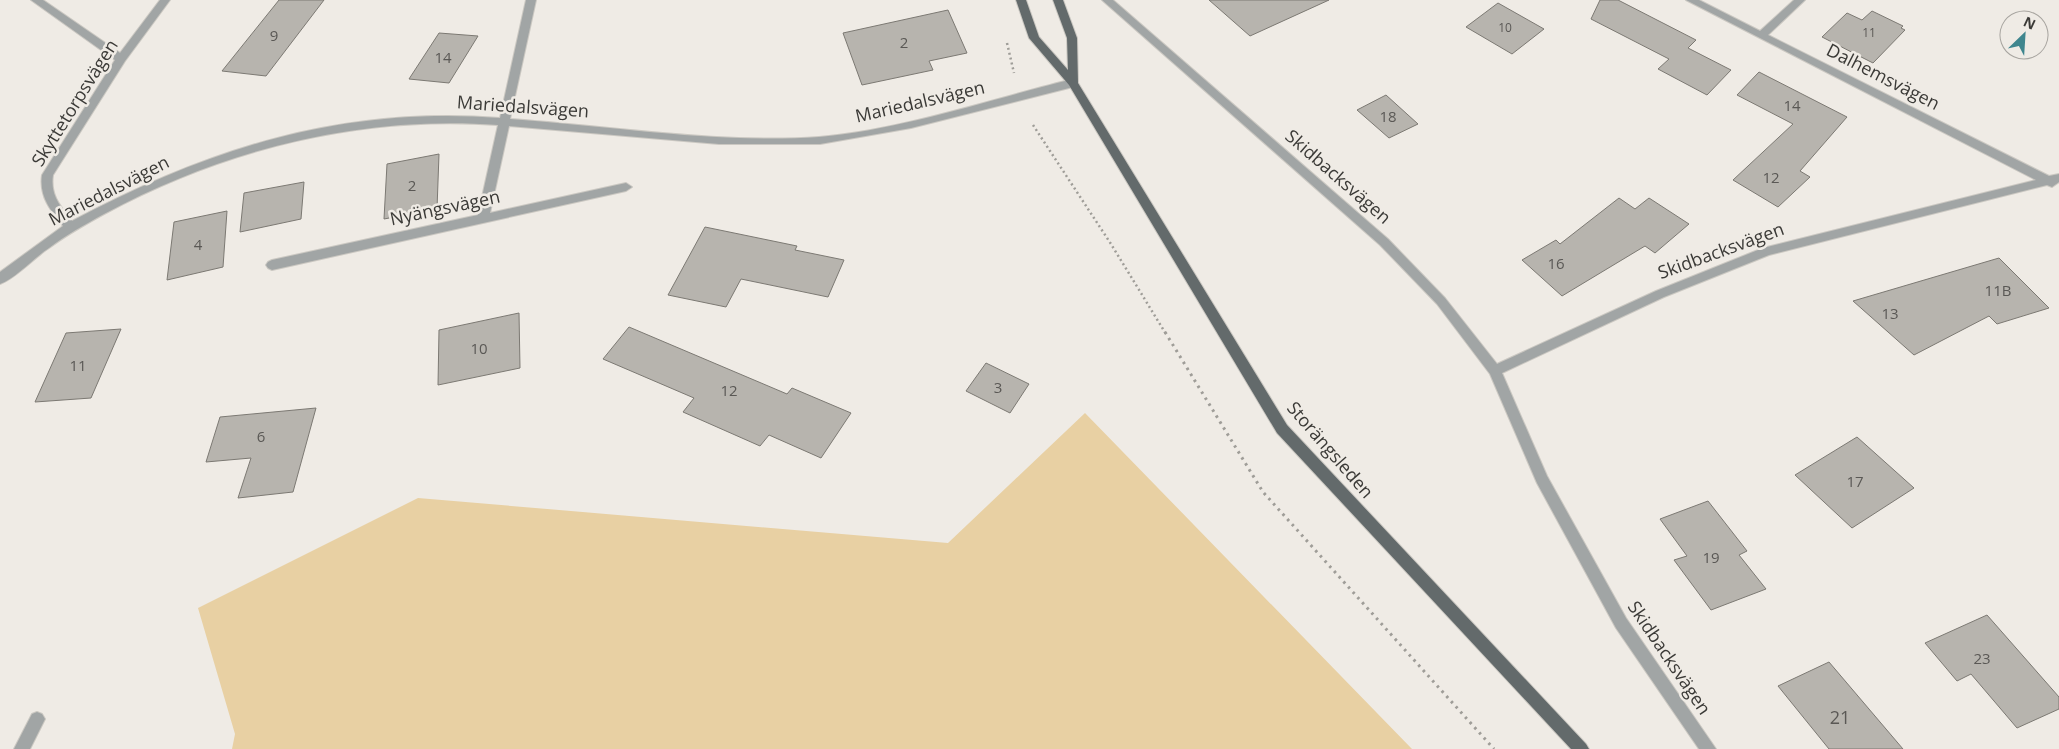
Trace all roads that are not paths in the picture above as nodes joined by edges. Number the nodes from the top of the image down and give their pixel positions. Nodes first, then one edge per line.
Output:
1 (36, 0) edge
2 (165, 0) edge
3 (531, 0) edge
4 (1021, 0) edge
5 (1058, 0) edge
6 (1107, 0) edge
7 (1691, 0) edge
8 (1800, 0) edge
9 (1762, 35) junction
10 (121, 59) junction
11 (1073, 83) junction
12 (505, 123) junction
13 (2055, 181) edge
14 (626, 187) dead end
15 (483, 218) junction
16 (71, 227) junction
17 (272, 265) dead end
18 (0, 279) edge
19 (1495, 371) junction
20 (37, 719) dead end
21 (22, 749) edge
22 (1581, 749) edge
23 (1708, 749) edge

1 - 10 street
2 - 10 street, Skyttetorpsvägen
3 - 12 street
4 - 11 main road, Storängsleden
5 - 11 main road, Storängsleden
6 - 19 street, Skidbacksvägen
7 - 9 street, Dalhemsvägen
8 - 9 street
9 - 13 street, Dalhemsvägen
10 - 16 street, Skyttetorpsvägen
11 - 12 street, Mariedalsvägen
11 - 22 main road, Storängsleden
12 - 15 street
12 - 16 street, Mariedalsvägen
13 - 19 street, Skidbacksvägen
14 - 15 street, Nyängsvägen
15 - 17 street, Nyängsvägen
16 - 18 street, Mariedalsvägen
19 - 23 street, Skidbacksvägen
20 - 21 street

